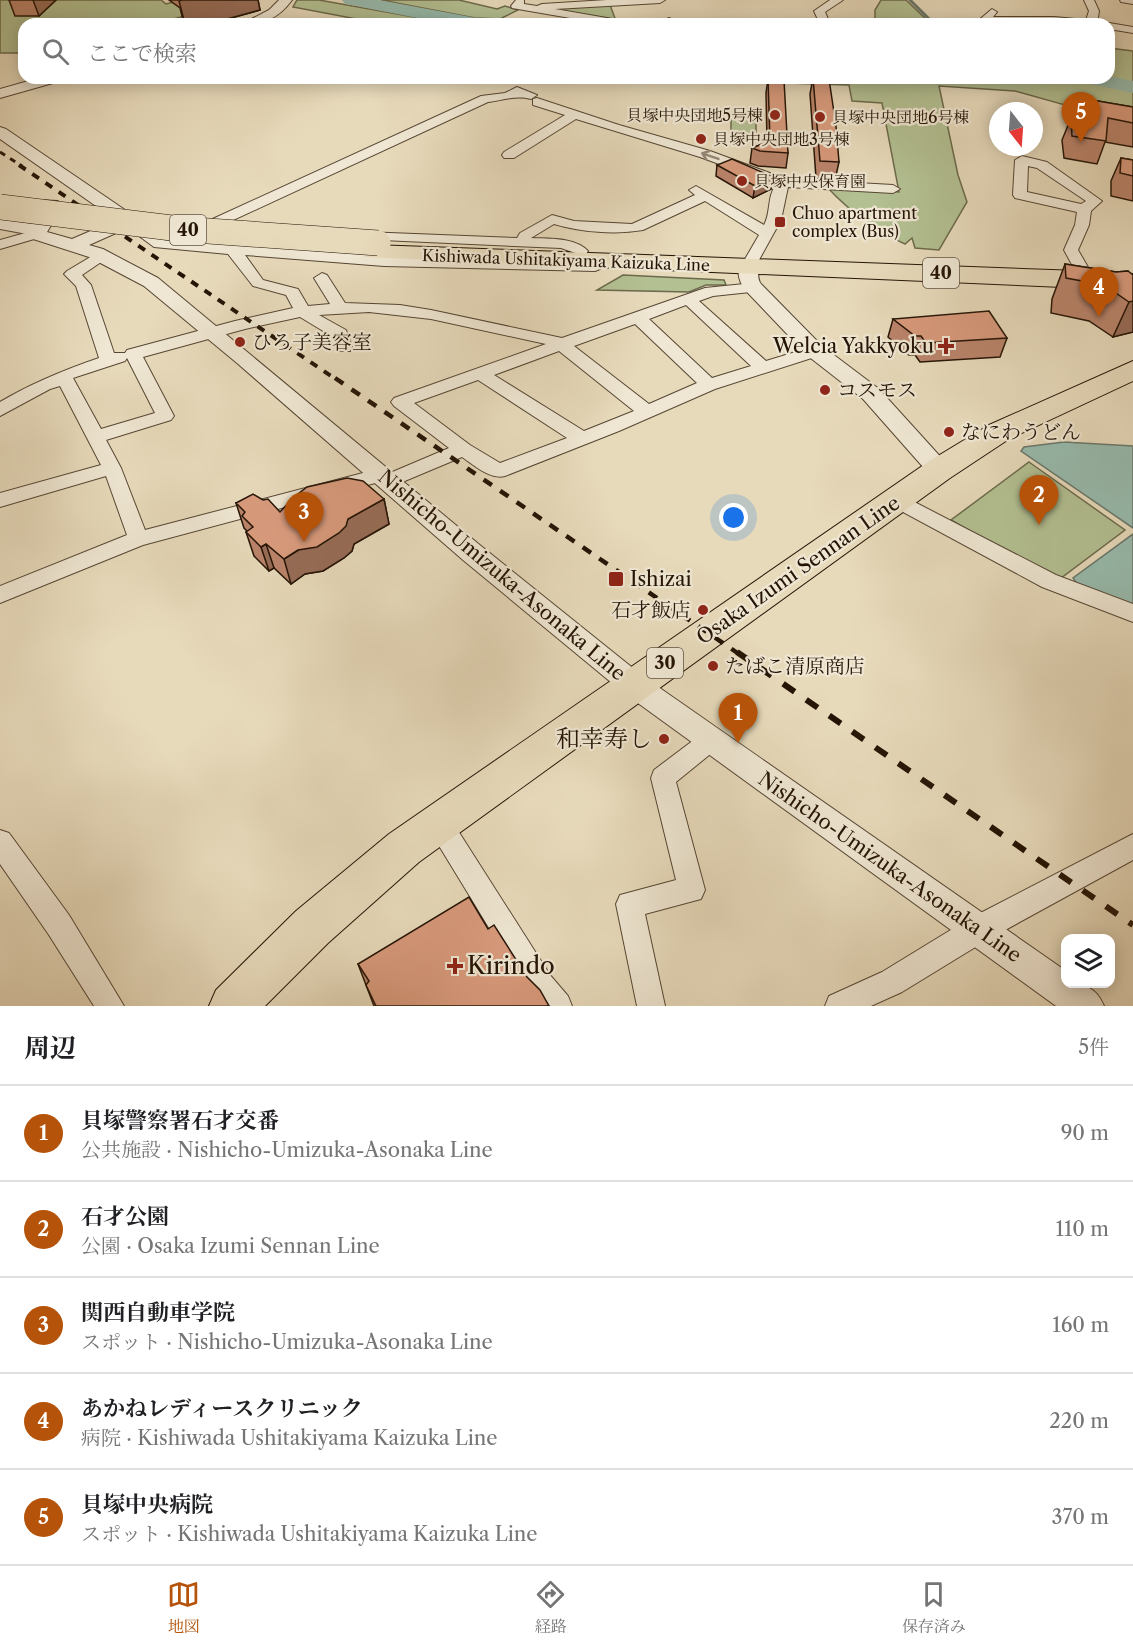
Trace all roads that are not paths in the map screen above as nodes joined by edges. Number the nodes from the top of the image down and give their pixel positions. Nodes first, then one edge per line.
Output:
1 (660, 0) edge
2 (838, 0) edge
3 (1089, 0) edge
4 (1125, 0) edge
5 (518, 1) edge
6 (613, 1) edge
7 (1133, 1) edge
8 (285, 2) edge
9 (544, 6) edge
10 (992, 12) dead end
11 (263, 18) edge
12 (606, 18) edge
13 (620, 18) edge
14 (822, 18) edge
15 (986, 18) edge
16 (1093, 18) edge
17 (1115, 27) edge
18 (1133, 30) edge
19 (34, 84) edge
20 (0, 94) edge
21 (574, 115) junction
22 (0, 132) edge
23 (502, 141) dead end
24 (784, 183) junction
25 (893, 189) dead end
26 (0, 199) edge
27 (0, 207) edge
28 (1084, 209) junction
29 (0, 217) edge
30 (125, 219) junction
31 (0, 224) edge
32 (206, 225) junction
33 (38, 232) junction
34 (522, 242) junction
35 (0, 245) edge
36 (72, 246) junction
37 (186, 246) junction
38 (375, 248) junction
39 (581, 250) junction
40 (234, 251) junction
41 (102, 256) junction
42 (757, 261) junction
43 (691, 265) junction
44 (1081, 269) junction
45 (1133, 271) edge
46 (322, 278) dead end
47 (1133, 282) edge
48 (689, 300) junction
49 (340, 308) junction
50 (303, 312) junction
51 (638, 317) junction
52 (213, 333) junction
53 (561, 344) junction
54 (344, 347) dead end
55 (815, 351) junction
56 (133, 354) junction
57 (108, 360) junction
58 (764, 368) junction
59 (1133, 369) edge
60 (481, 374) junction
61 (62, 379) junction
62 (709, 385) junction
63 (0, 410) edge
64 (647, 412) junction
65 (98, 436) junction
66 (582, 439) junction
67 (463, 449) junction
68 (112, 468) junction
69 (939, 470) junction
70 (385, 478) junction
71 (0, 500) edge
72 (897, 500) junction
73 (138, 539) junction
74 (0, 595) edge
75 (1133, 613) edge
76 (634, 685) junction
77 (711, 740) junction
78 (439, 823) junction
79 (0, 842) edge
80 (1133, 846) edge
81 (977, 930) junction
82 (111, 1006) edge
83 (232, 1006) edge
84 (558, 1006) edge
85 (651, 1006) edge
86 (838, 1006) edge
87 (1086, 1006) edge

1 - 6 street
2 - 14 street
3 - 16 street
4 - 7 street
5 - 9 street
6 - 9 street
6 - 13 street
8 - 11 street
9 - 12 street
10 - 15 street
17 - 18 street
19 - 20 street
21 - 23 street
24 -> 21 street
21 - 32 street
22 - 30 street
24 - 25 street
24 - 42 street
26 - 33 street
27 - 38 main road, Kishiwada Ushitakiyama Kaizuka Line / 40, bridge
28 - 28 street
28 - 44 street
29 - 38 main road, Kishiwada Ushitakiyama Kaizuka Line / 40
30 - 32 street
30 - 36 street
30 - 37 street
31 - 33 street, Nishicho-Umizuka-Asonaka Line
32 - 34 street
32 - 37 street
33 - 35 street
33 - 36 street, Nishicho-Umizuka-Asonaka Line
34 - 39 street
34 - 42 street
36 - 41 street, Nishicho-Umizuka-Asonaka Line
37 - 40 street
38 - 39 main road, Kishiwada Ushitakiyama Kaizuka Line / 40
38 - 43 main road, Kishiwada Ushitakiyama Kaizuka Line / 40
39 - 42 main road, Kishiwada Ushitakiyama Kaizuka Line / 40
40 - 43 street
40 - 50 street
41 - 52 street, Nishicho-Umizuka-Asonaka Line
41 - 57 street
42 - 43 main road, Kishiwada Ushitakiyama Kaizuka Line / 40
42 - 44 main road, Kishiwada Ushitakiyama Kaizuka Line / 40
42 - 47 main road, Kishiwada Ushitakiyama Kaizuka Line / 40
42 - 48 street
42 - 55 street
44 - 45 main road, Kishiwada Ushitakiyama Kaizuka Line / 40
46 - 49 street
48 - 51 street
48 - 58 street
49 - 50 street
49 - 53 street
50 - 52 street
50 - 54 street
51 - 53 street
51 - 62 street
52 - 56 street
52 - 70 street, Nishicho-Umizuka-Asonaka Line
53 - 60 street
53 - 64 street
55 - 58 street
55 - 69 street
56 - 57 street
56 - 65 street
57 - 61 street
58 - 62 street
59 - 69 main road, Osaka Izumi Sennan Line / 30
60 - 66 street
60 - 67 street
61 - 63 street
61 - 65 street
62 - 64 street
64 - 66 street
65 - 68 street
66 - 67 street
67 - 70 street
68 - 71 street
68 - 73 street
69 - 72 main road, Osaka Izumi Sennan Line / 30
70 - 73 street
70 - 76 street, Nishicho-Umizuka-Asonaka Line
72 - 75 street
72 - 76 main road, Osaka Izumi Sennan Line / 30
73 - 74 street
76 - 77 street, Nishicho-Umizuka-Asonaka Line
76 - 78 main road, Osaka Izumi Sennan Line / 30
77 - 81 street, Nishicho-Umizuka-Asonaka Line
77 - 85 street
78 - 83 main road, Osaka Izumi Sennan Line / 30
78 - 84 street
79 - 82 street
80 - 81 street
81 - 86 street
81 - 87 street, Nishicho-Umizuka-Asonaka Line

